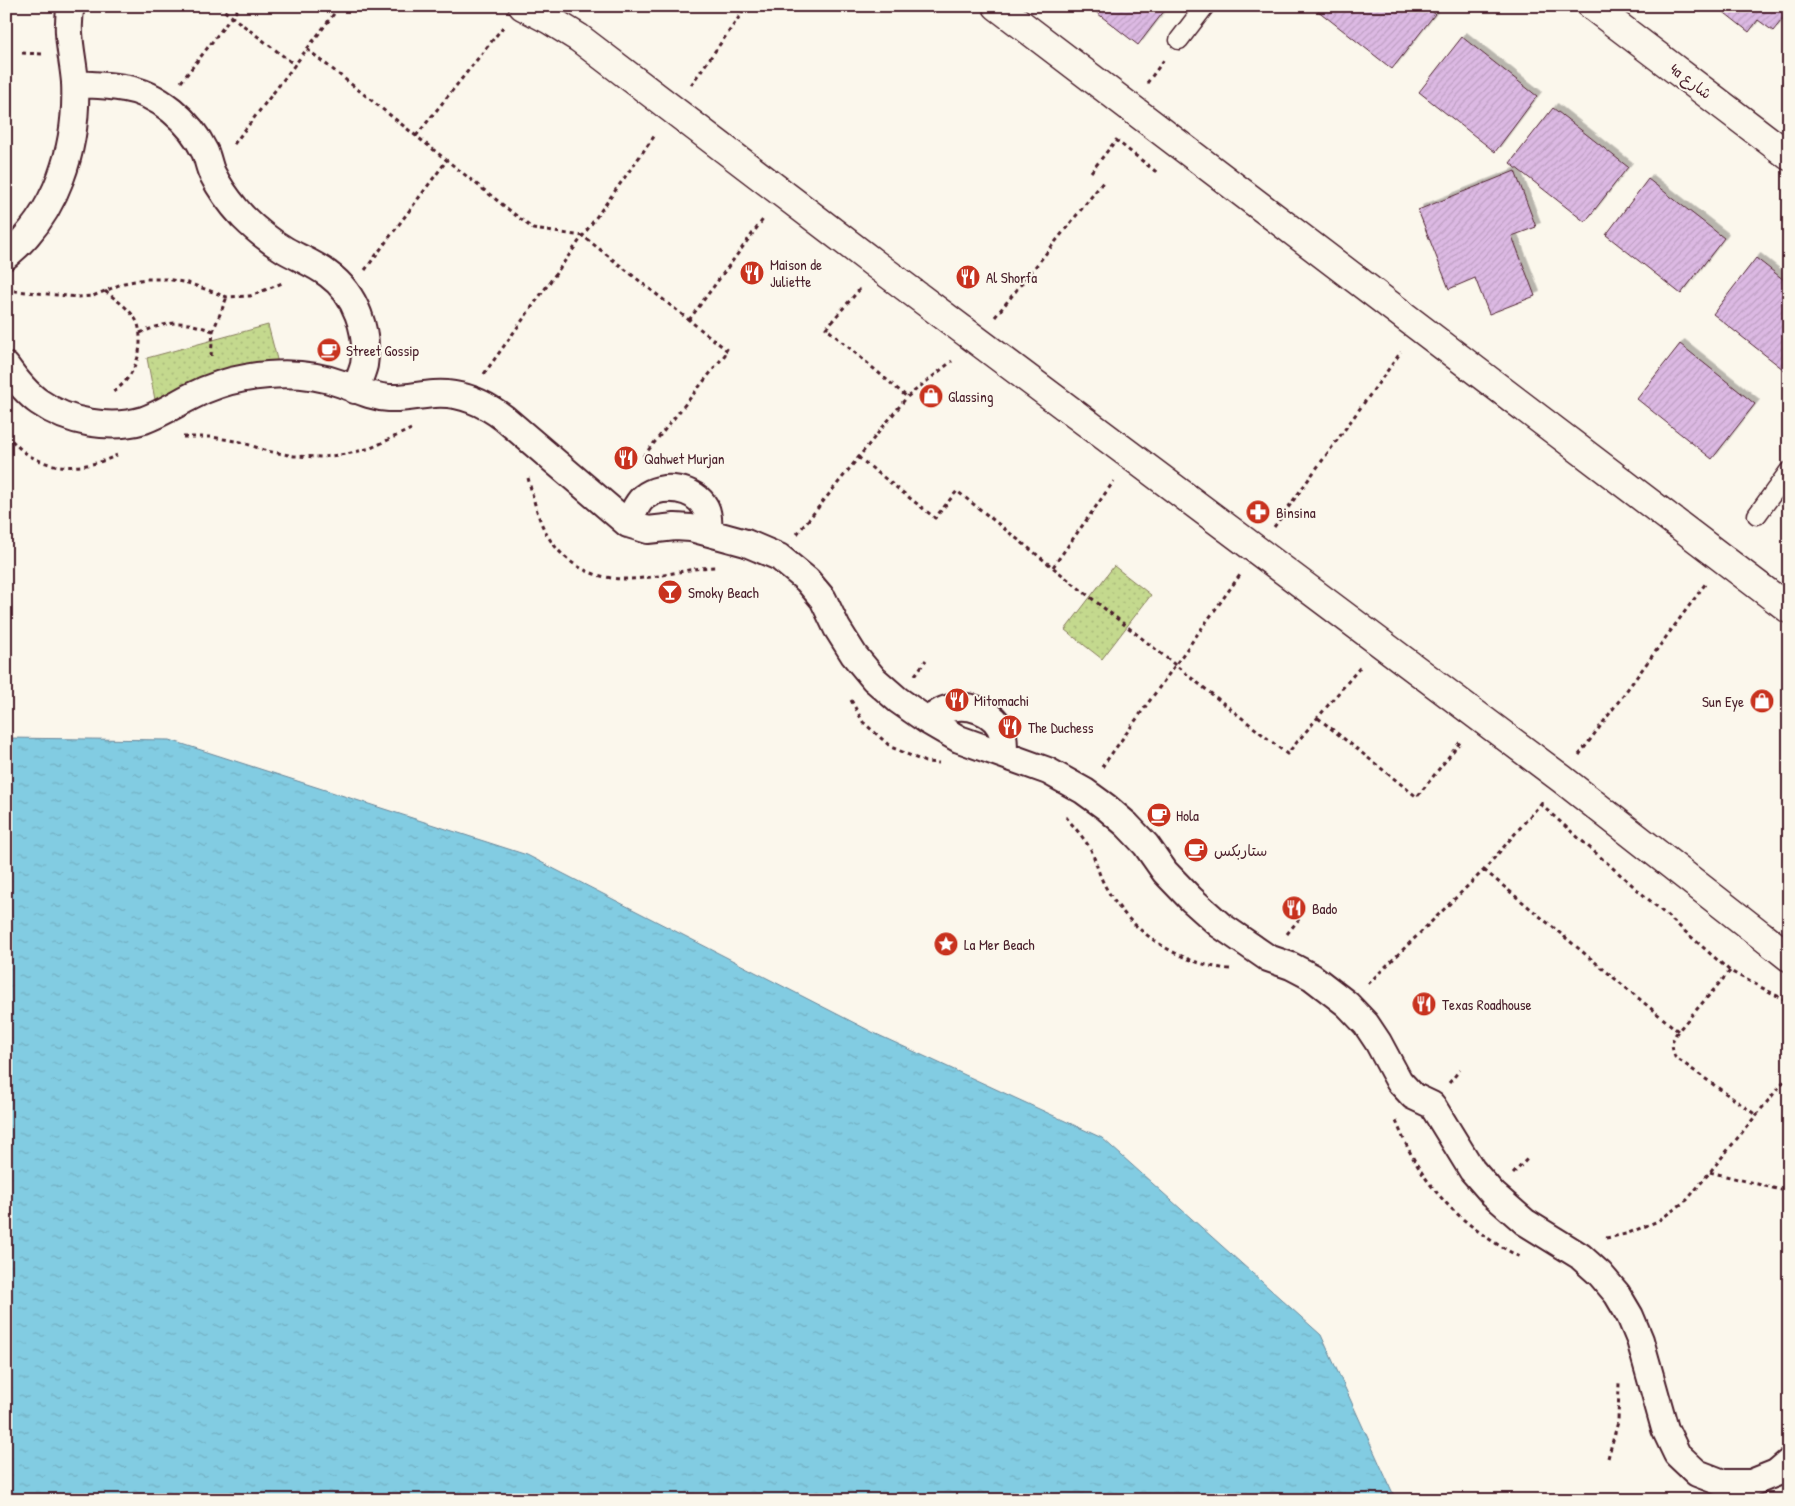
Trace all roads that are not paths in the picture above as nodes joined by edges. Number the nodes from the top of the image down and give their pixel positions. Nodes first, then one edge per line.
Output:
1 (71, 6) edge
2 (997, 6) edge
3 (1205, 6) edge
4 (1592, 6) edge
5 (515, 14) edge
6 (1180, 40) road end
7 (75, 84) junction
8 (1789, 156) edge
9 (6, 256) edge
10 (6, 366) edge
11 (355, 390) junction
12 (1789, 471) edge
13 (1757, 515) dead end
14 (628, 524) junction
15 (709, 532) junction
16 (1789, 609) edge
17 (928, 721) junction
18 (1004, 755) junction
19 (1789, 957) edge
20 (1789, 1462) edge
21 (1754, 1491) edge

1 - 7 street
2 - 16 street
3 - 6 lane
4 - 8 street, 4a شارع
5 - 19 street
7 - 9 street
7 - 11 street
10 - 11 street
11 - 14 street
12 - 13 lane
14 - 15 street
14 - 15 street
15 - 17 street
17 - 18 street
17 - 18 street
18 - 21 street
20 - 21 street

